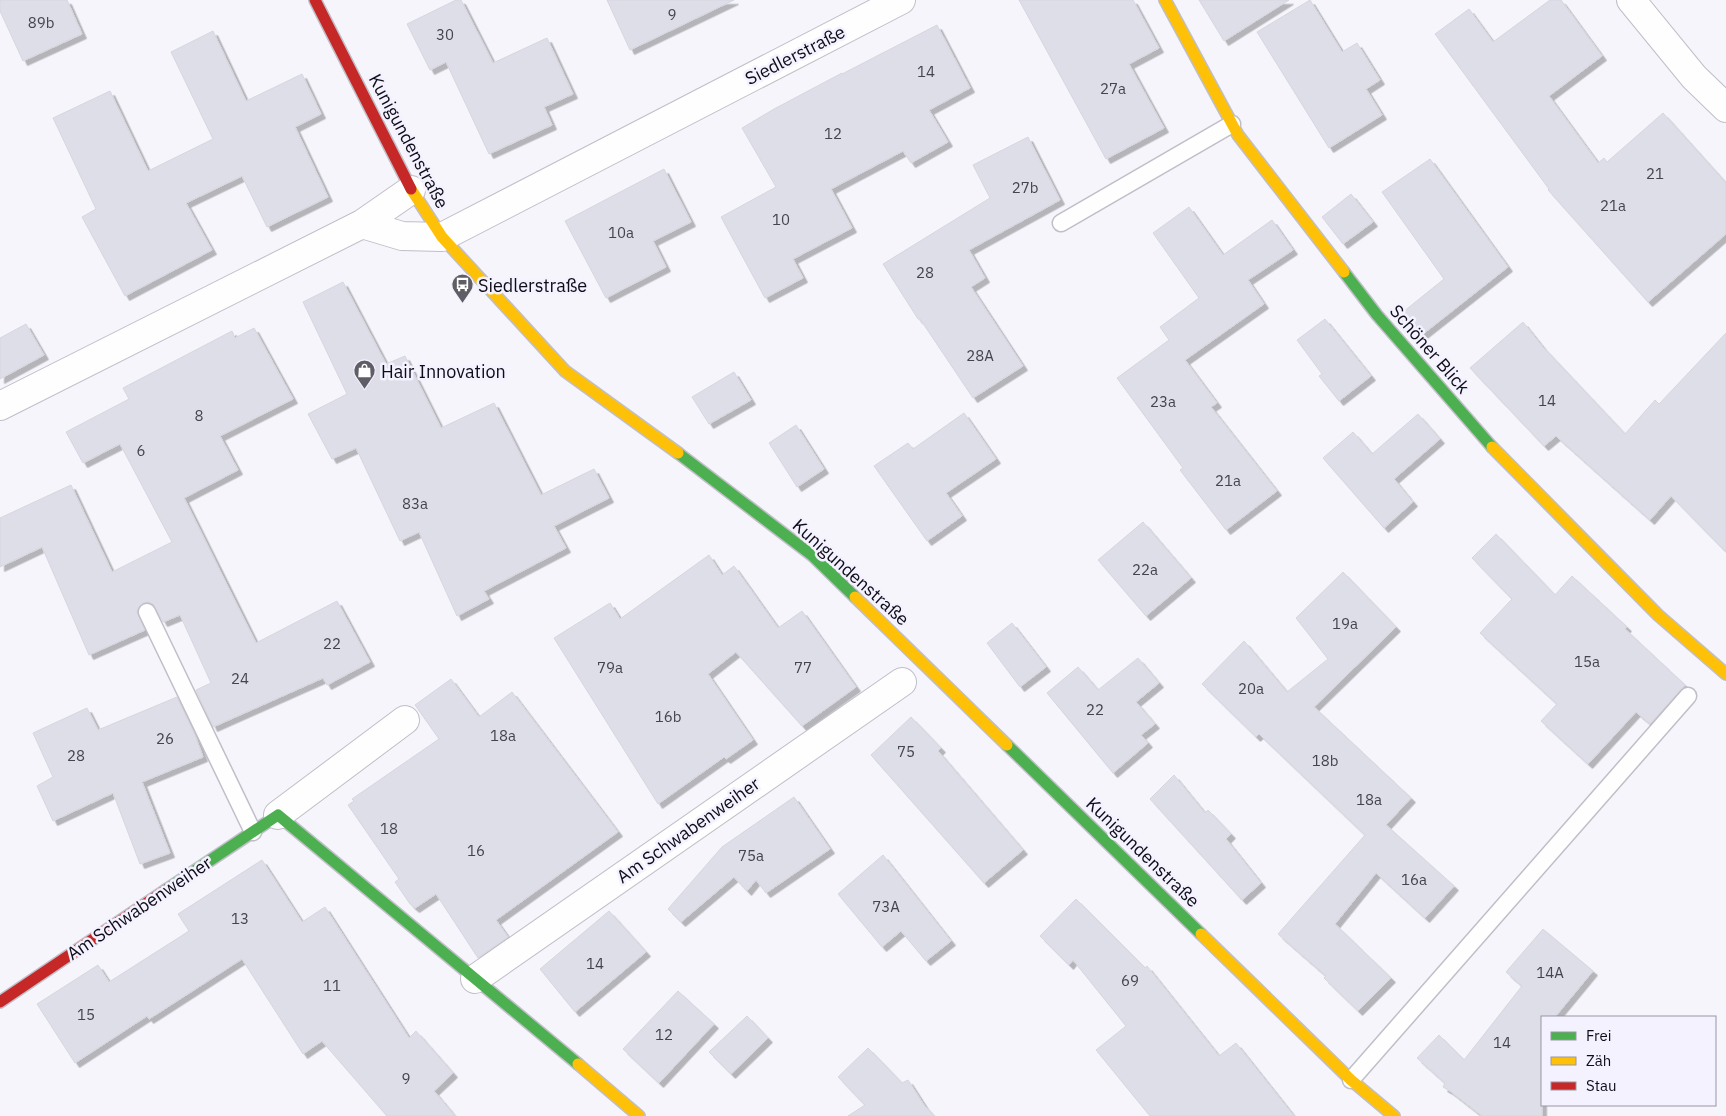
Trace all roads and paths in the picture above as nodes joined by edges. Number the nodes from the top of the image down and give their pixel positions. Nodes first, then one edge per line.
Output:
1 (315, 0) edge
2 (901, 0) edge
3 (1165, 0) edge
4 (1631, 0) edge
5 (1726, 108) edge
6 (1232, 124) junction
7 (411, 190) junction
8 (1060, 223) dead end
9 (362, 224) junction
10 (442, 237) junction
11 (0, 406) edge
12 (147, 612) dead end
13 (1726, 674) edge
14 (902, 682) dead end
15 (1688, 696) dead end
16 (405, 720) dead end
17 (278, 814) junction
18 (253, 832) junction
19 (475, 979) junction
20 (0, 1002) edge
21 (1351, 1080) junction
22 (639, 1116) edge
23 (1394, 1116) edge

1 - 7 street, Kunigundenstraße
2 - 10 street, Siedlerstraße
3 - 6 street, Schöner Blick
4 - 5 street
6 - 8 lane
6 - 13 street, Schöner Blick
7 - 9 street
7 - 10 street, Kunigundenstraße
9 - 10 street, Siedlerstraße
9 - 11 street
10 - 21 street, Kunigundenstraße
12 - 18 lane
14 - 19 street, Am Schwabenweiher
15 - 21 lane
16 - 17 street, Am Schwabenweiher
17 - 18 street, Am Schwabenweiher
17 - 19 street
18 - 20 street, Am Schwabenweiher
19 - 22 street
21 - 23 street, Kunigundenstraße

